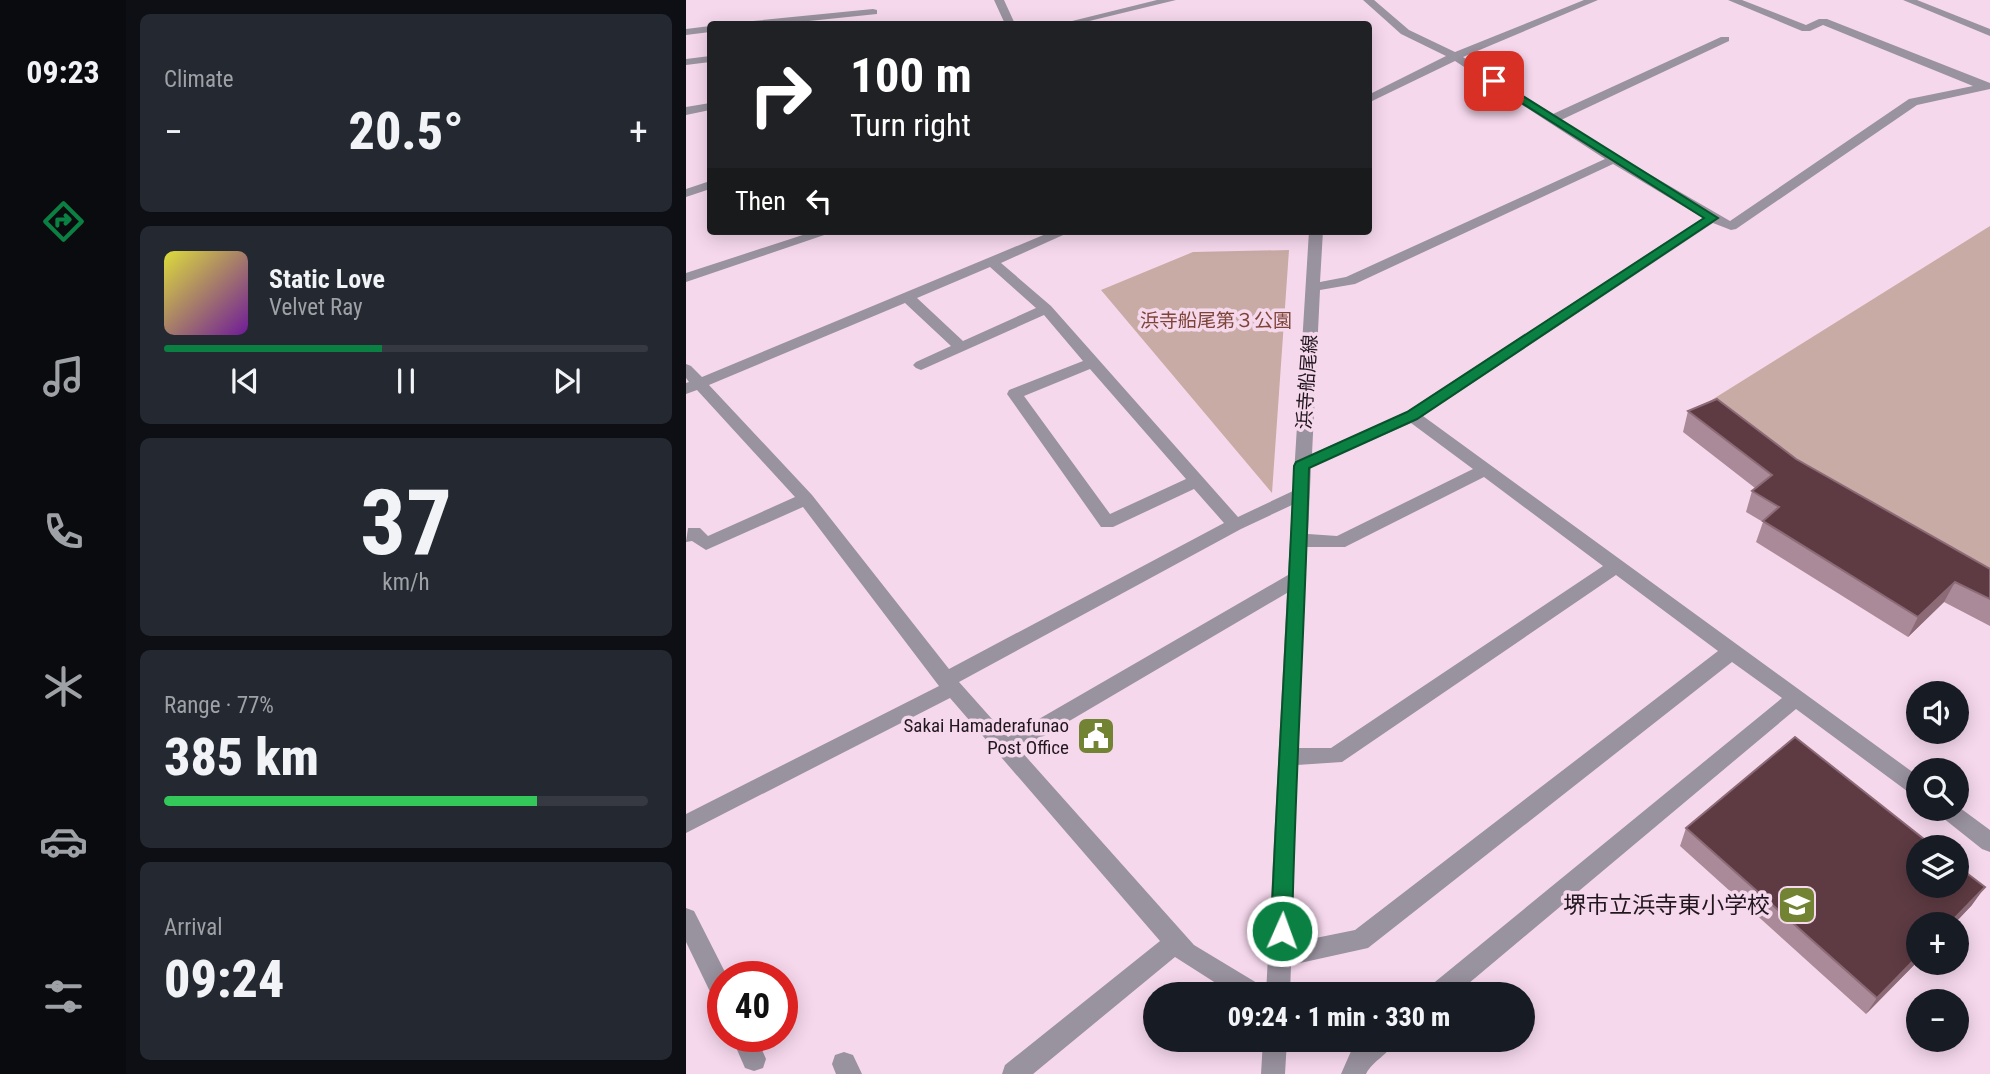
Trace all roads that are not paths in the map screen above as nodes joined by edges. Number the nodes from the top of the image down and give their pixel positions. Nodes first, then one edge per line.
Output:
1 (999, 0) edge
2 (1171, 0) edge
3 (1368, 0) edge
4 (1593, 0) edge
5 (1733, 0) edge
6 (1909, 0) edge
7 (872, 6) edge
8 (792, 21) edge
9 (1009, 21) edge
10 (1082, 21) edge
11 (707, 29) edge
12 (686, 32) edge
13 (1990, 33) edge
14 (1725, 39) dead end
15 (1455, 56) junction
16 (707, 59) edge
17 (686, 62) edge
18 (1988, 86) edge
19 (1372, 98) edge
20 (707, 108) edge
21 (686, 111) edge
22 (1553, 119) junction
23 (1614, 159) junction
24 (707, 186) edge
25 (686, 193) edge
26 (1712, 218) junction
27 (816, 235) edge
28 (1056, 235) edge
29 (1316, 235) edge
30 (992, 262) junction
31 (686, 278) edge
32 (1314, 287) junction
33 (907, 297) junction
34 (1046, 309) junction
35 (961, 347) junction
36 (1093, 362) junction
37 (921, 365) dead end
38 (686, 369) edge
39 (693, 387) edge
40 (1412, 416) junction
41 (1302, 466) junction
42 (1485, 470) junction
43 (1197, 481) junction
44 (1301, 494) junction
45 (806, 499) junction
46 (1235, 525) junction
47 (686, 536) edge
48 (1300, 540) junction
49 (1616, 566) junction
50 (1298, 578) junction
51 (1732, 651) junction
52 (949, 684) junction
53 (1796, 698) junction
54 (1004, 749) junction
55 (1287, 758) junction
56 (1906, 779) edge
57 (1962, 821) edge
58 (686, 824) edge
59 (1990, 842) edge
60 (686, 918) edge
61 (1176, 942) junction
62 (1281, 956) junction
63 (707, 961) edge
64 (1234, 982) edge
65 (1279, 982) edge
66 (1453, 982) edge
67 (751, 1052) edge
68 (1274, 1052) edge
69 (1368, 1052) edge
70 (754, 1059) dead end
71 (1014, 1074) edge
72 (1273, 1074) edge
73 (1353, 1074) edge

1 - 9 street
2 - 10 street
3 - 15 street
4 - 15 street
5 - 18 street
6 - 13 street
7 - 8 street
11 - 12 street
14 - 22 street
15 - 19 street
15 - 22 street
16 - 17 street
18 - 26 street
20 - 21 street
22 - 23 street
23 - 26 street
23 - 32 street
24 - 25 street
26 - 40 street
27 - 31 street
28 - 30 street
29 - 32 street, 浜寺船尾線
30 - 33 street
30 - 34 street
32 - 41 street, 浜寺船尾線
33 - 35 street
33 - 39 street
34 - 35 street
34 - 36 street
35 - 37 street
36 - 43 street
36 - 43 street
38 - 39 street
39 - 45 street
40 - 41 street
40 - 42 street
41 - 44 street, 浜寺船尾線
42 - 48 street
42 - 49 street
43 - 46 street
44 - 46 street
44 - 48 street, 浜寺船尾線
45 - 47 street
45 - 52 street
46 - 52 street
48 - 50 street, 浜寺船尾線
49 - 51 street
49 - 55 street
50 - 54 street
50 - 55 street, 浜寺船尾線
51 - 53 street
51 - 62 street
52 - 54 street
52 - 58 street
53 - 56 street
53 - 66 street
54 - 61 street
55 - 62 street, 浜寺船尾線
57 - 59 street
60 - 63 street
61 - 64 street
61 - 71 street
62 - 65 street, 浜寺船尾線
67 - 70 street
68 - 72 street
69 - 73 street

